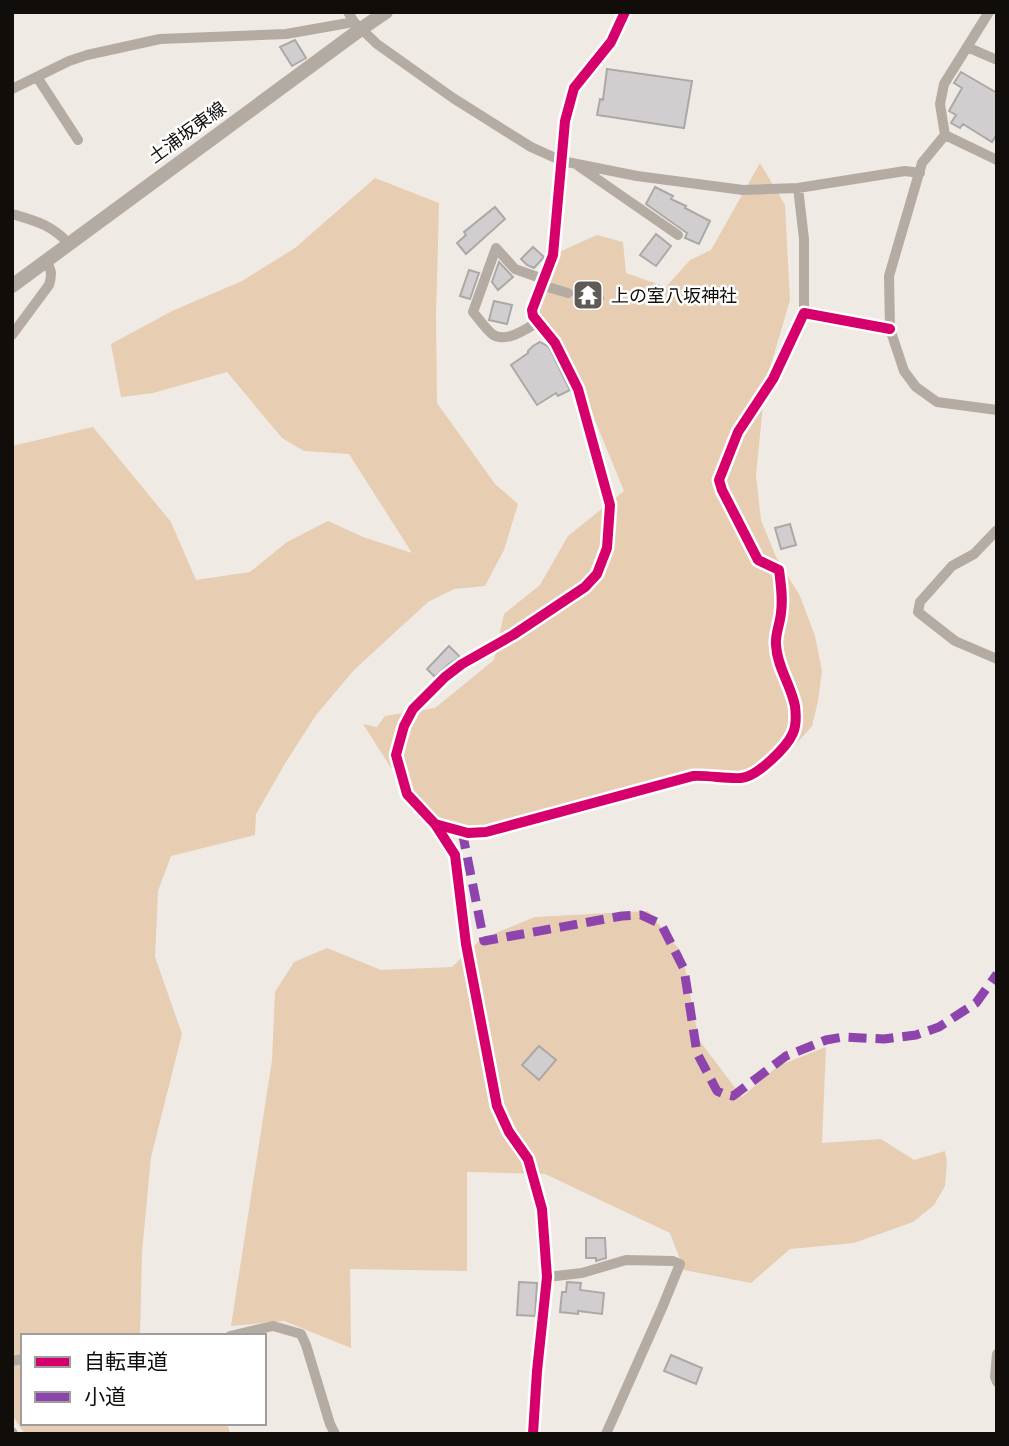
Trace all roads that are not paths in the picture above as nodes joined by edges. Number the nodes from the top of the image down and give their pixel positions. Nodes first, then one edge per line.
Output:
1 (348, 12) edge
2 (387, 12) edge
3 (625, 12) edge
4 (989, 12) edge
5 (358, 25) junction
6 (967, 47) junction
7 (997, 60) edge
8 (37, 77) junction
9 (12, 89) edge
10 (945, 135) junction
11 (78, 141) dead end
12 (997, 160) edge
13 (562, 161) junction
14 (574, 163) junction
15 (920, 173) junction
16 (798, 188) junction
17 (12, 214) edge
18 (678, 235) dead end
19 (69, 244) junction
20 (46, 261) junction
21 (542, 282) junction
22 (12, 286) edge
23 (568, 293) dead end
24 (804, 313) junction
25 (538, 322) junction
26 (890, 329) junction
27 (12, 335) edge
28 (997, 410) edge
29 (997, 530) edge
30 (997, 659) edge
31 (435, 824) junction
32 (547, 1277) junction
33 (239, 1334) edge
34 (997, 1354) edge
35 (997, 1382) edge
36 (335, 1434) edge
37 (533, 1434) edge
38 (606, 1434) edge

1 - 5 street
2 - 5 main road, 土浦坂東線
3 - 13 street
4 - 6 street
5 - 8 street
5 - 13 street
5 - 19 main road, 土浦坂東線
6 - 7 street
6 - 10 street
8 - 9 street
8 - 11 street
10 - 12 street
10 - 15 street
13 - 14 street
13 - 21 street
14 - 16 street
14 - 18 street
15 - 16 street
15 - 26 street
16 - 24 street
17 - 19 street
19 - 20 main road, 土浦坂東線
20 - 22 main road, 土浦坂東線
20 - 27 street
21 - 23 street
21 - 25 street
21 - 25 street
24 - 26 street
24 - 31 street
25 - 31 street
26 - 28 street
29 - 30 street
31 - 32 street
32 - 37 street
32 - 38 street
33 - 36 street
34 - 35 street

